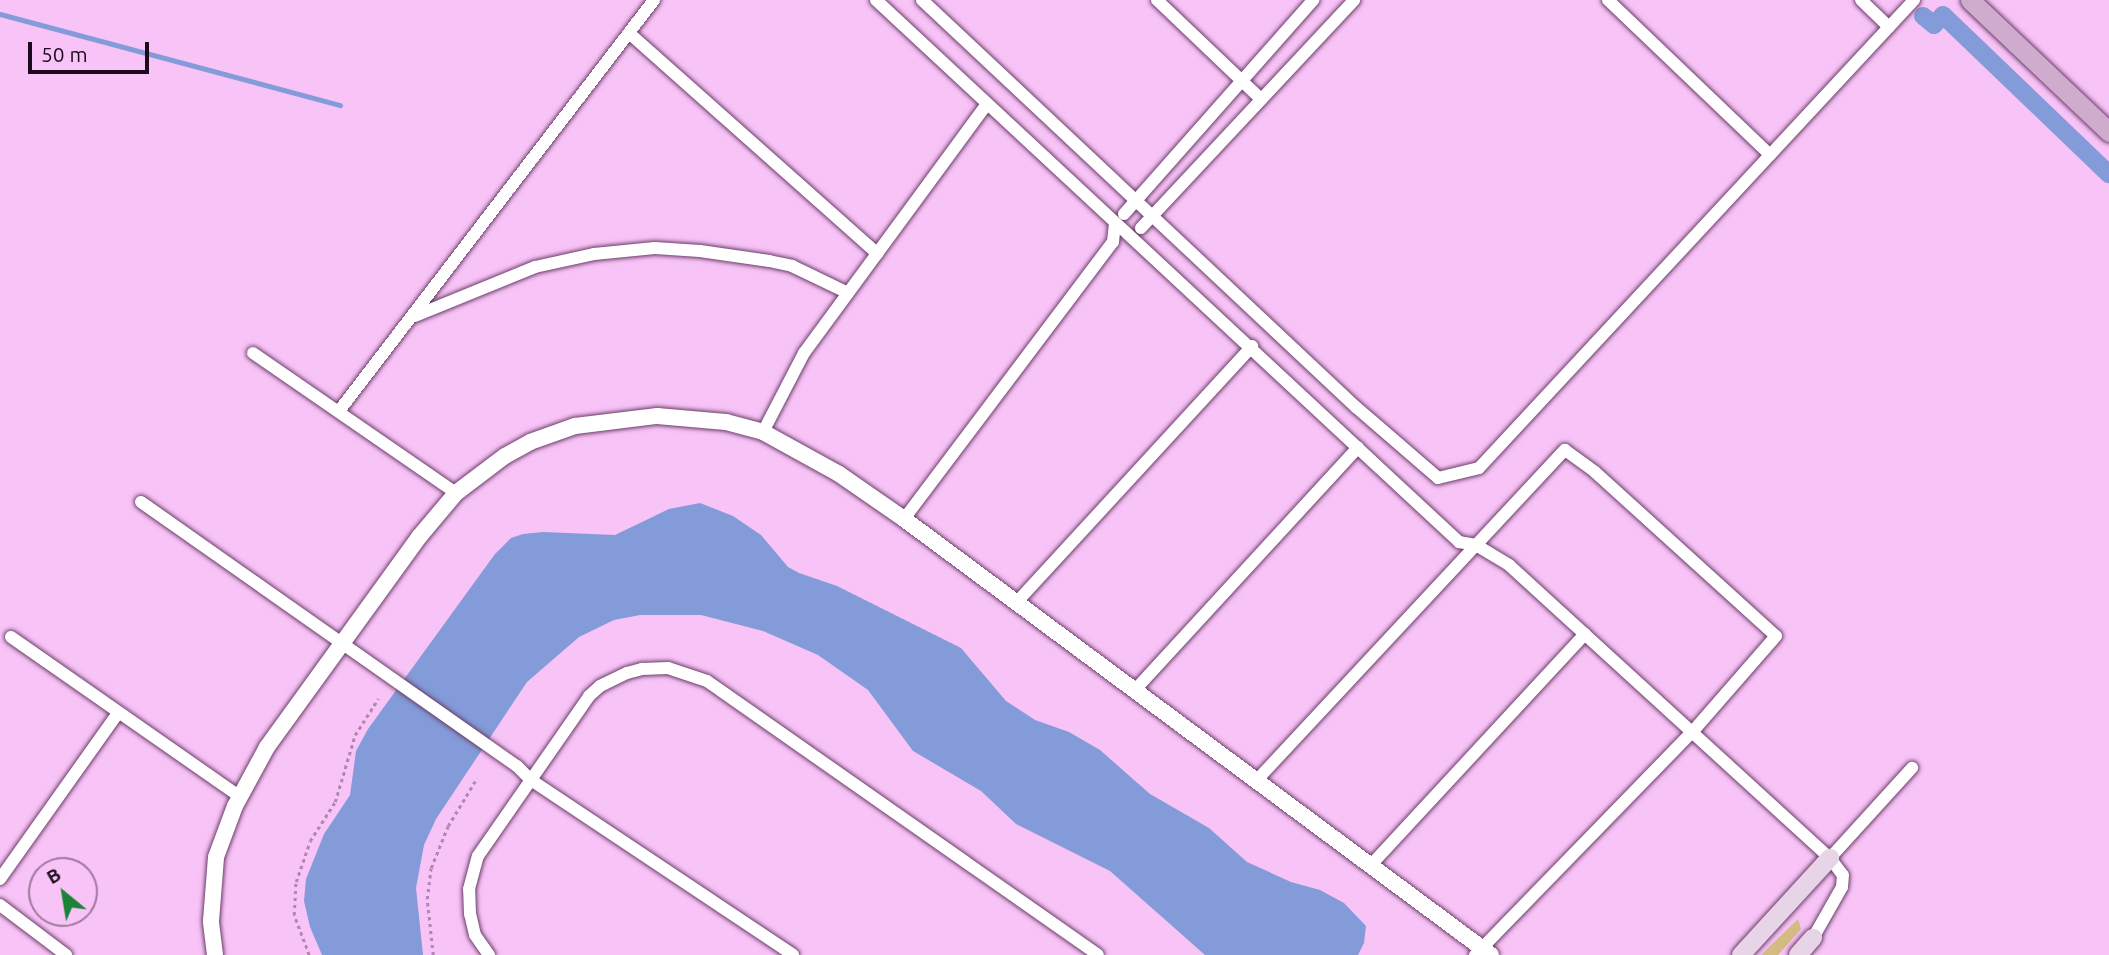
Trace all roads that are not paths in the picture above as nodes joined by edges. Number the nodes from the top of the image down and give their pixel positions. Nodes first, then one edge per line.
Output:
1 (654, 0) edge
2 (876, 0) edge
3 (922, 0) edge
4 (1157, 0) edge
5 (1313, 0) edge
6 (1353, 0) edge
7 (1608, 0) edge
8 (1861, 0) edge
9 (1914, 0) edge
10 (1970, 0) edge
11 (1889, 27) junction
12 (629, 33) junction
13 (1241, 79) junction
14 (1261, 99) junction
15 (987, 104) junction
16 (2109, 132) edge
17 (1770, 155) junction
18 (1136, 198) junction
19 (1153, 215) junction
20 (1119, 219) junction
21 (1136, 233) junction
22 (1113, 242) junction
23 (877, 253) junction
24 (848, 293) junction
25 (411, 317) junction
26 (1252, 346) junction
27 (253, 353) dead end
28 (339, 411) junction
29 (763, 432) junction
30 (1358, 447) junction
31 (456, 494) junction
32 (141, 502) dead end
33 (904, 519) junction
34 (1476, 545) junction
35 (1016, 603) junction
36 (1585, 634) junction
37 (12, 638) dead end
38 (341, 642) junction
39 (1134, 691) junction
40 (118, 713) junction
41 (1693, 731) junction
42 (1912, 768) dead end
43 (531, 780) junction
44 (1256, 781) junction
45 (240, 797) junction
46 (1830, 858) junction
47 (1371, 865) junction
48 (0, 879) edge
49 (0, 905) edge
50 (1813, 937) junction
51 (1482, 953) edge
52 (66, 955) edge
53 (215, 955) edge
54 (489, 955) edge
55 (793, 955) edge
56 (1098, 955) edge
57 (1741, 955) edge
58 (1798, 955) edge
59 (1805, 955) edge

1 - 12 street
2 - 15 street
3 - 18 street
4 - 13 street
5 - 13 street
6 - 14 street
7 - 17 street
8 - 11 street
9 - 11 street
10 - 16 main road
11 - 17 street
12 - 23 street
12 - 25 street
13 - 14 street
13 - 18 street
14 - 19 street
15 - 20 street
15 - 23 street
17 - 19 street
18 - 19 street
18 - 20 street
19 - 21 street
20 - 21 street
20 - 22 street
21 - 22 street
21 - 26 street
22 - 33 street
23 - 24 street
24 - 25 street
24 - 29 street
25 - 28 street
26 - 30 street
26 - 35 street
27 - 28 street
28 - 31 street
29 - 31 street
29 - 33 street
30 - 34 street
30 - 39 street
31 - 38 street
32 - 38 street
33 - 35 street
34 - 36 street
34 - 41 street
34 - 44 street
35 - 39 street
36 - 41 street
36 - 47 street
37 - 40 street
38 - 43 street
38 - 45 street
39 - 44 street
40 - 45 street
40 - 48 street
41 - 46 street
41 - 51 street
42 - 46 street
43 - 54 street
43 - 55 street
43 - 56 street
44 - 47 street
45 - 53 street
46 - 50 street
46 - 57 main road
47 - 51 street
49 - 52 street
50 - 58 main road
50 - 59 street

